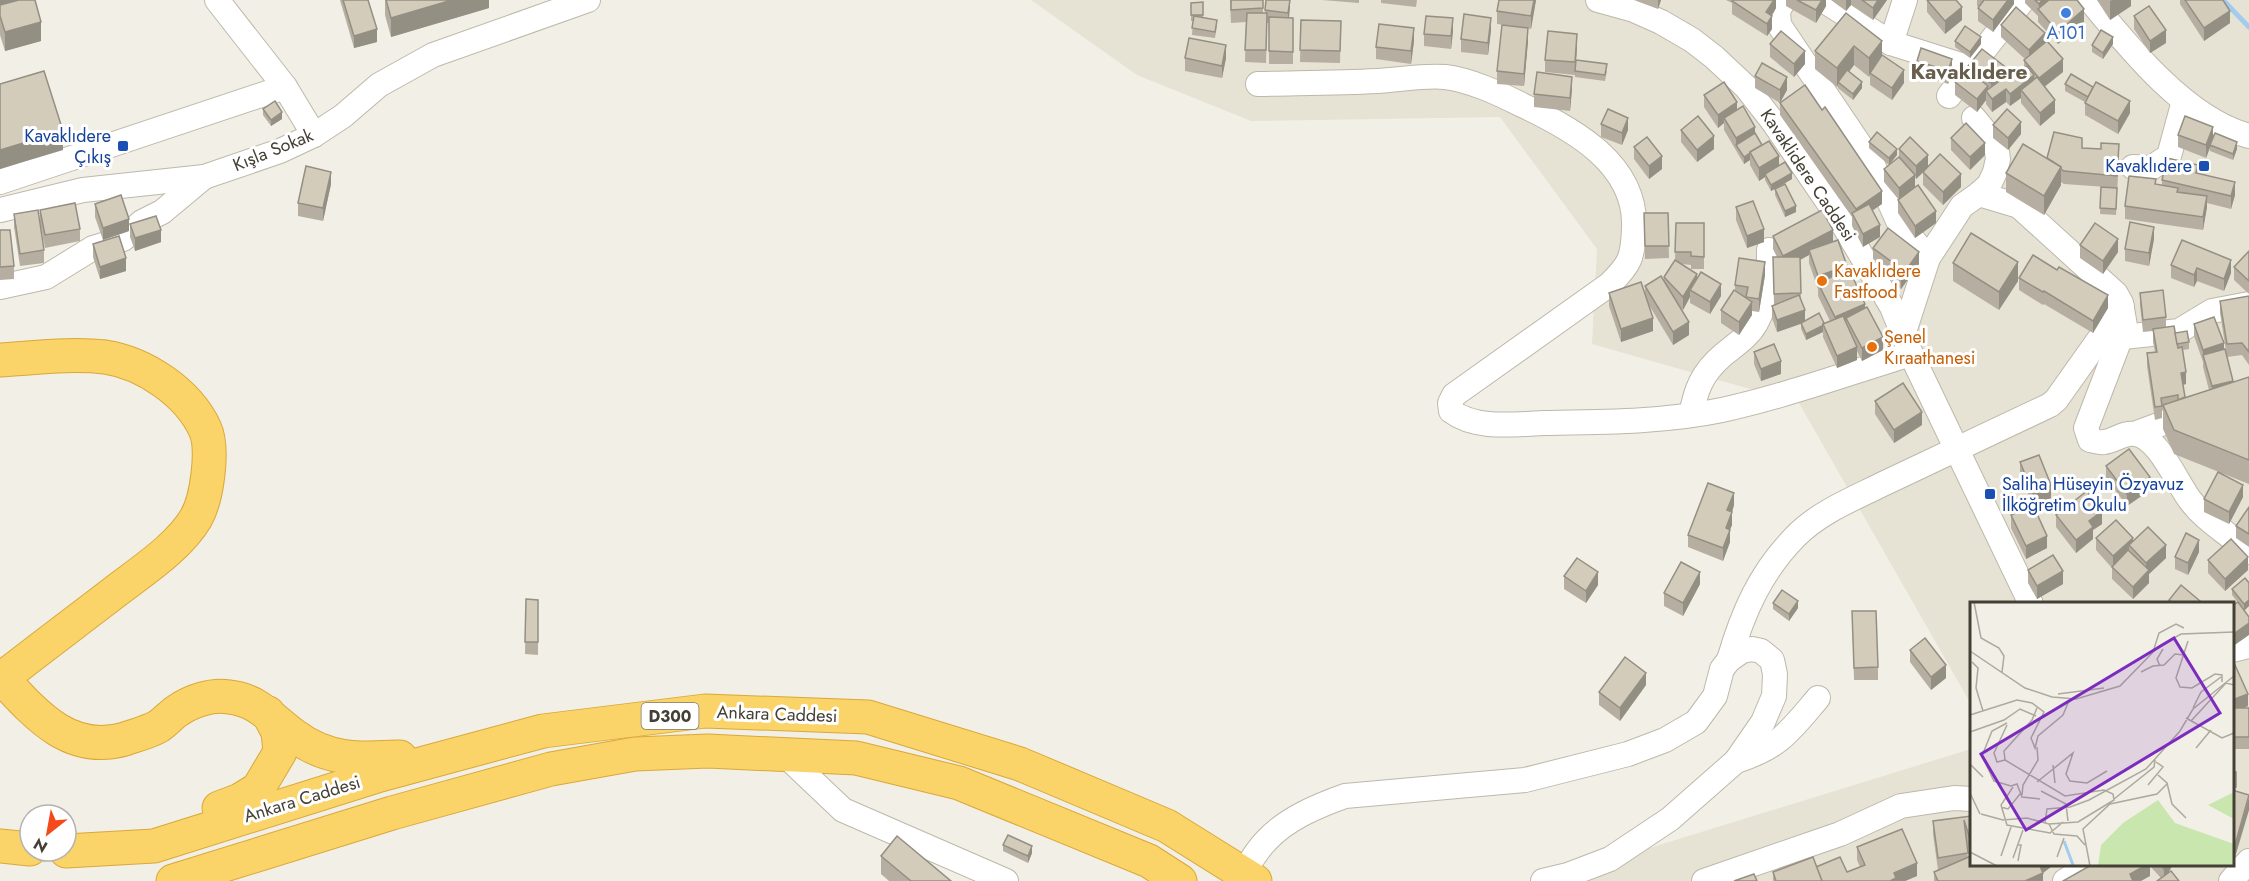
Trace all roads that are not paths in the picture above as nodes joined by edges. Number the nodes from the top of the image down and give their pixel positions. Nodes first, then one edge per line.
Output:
1 (217, 0) edge
2 (588, 0) edge
3 (1598, 0) edge
4 (1784, 0) edge
5 (1823, 0) edge
6 (1905, 0) edge
7 (2023, 0) edge
8 (2090, 0) edge
9 (1891, 42) junction
10 (1970, 68) junction
11 (1258, 84) dead end
12 (285, 87) junction
13 (1949, 96) dead end
14 (2184, 101) junction
15 (1974, 118) dead end
16 (314, 135) junction
17 (2249, 136) edge
18 (2133, 167) dead end
19 (204, 177) junction
20 (0, 182) edge
21 (1979, 194) junction
22 (0, 210) edge
23 (1769, 250) dead end
24 (1928, 258) junction
25 (0, 287) edge
26 (2249, 304) edge
27 (2122, 307) junction
28 (2122, 337) junction
29 (1907, 345) junction
30 (0, 360) edge
31 (2249, 396) edge
32 (1691, 415) junction
33 (2137, 434) junction
34 (1957, 448) junction
35 (2249, 552) edge
36 (2026, 594) edge
37 (2249, 646) edge
38 (2234, 650) edge
39 (1729, 660) junction
40 (1, 679) edge
41 (1818, 698) dead end
42 (267, 711) junction
43 (459, 754) junction
44 (785, 755) junction
45 (1736, 761) junction
46 (1970, 799) edge
47 (0, 846) edge
48 (154, 846) junction
49 (18, 848) edge
50 (78, 850) edge
51 (275, 850) junction
52 (2249, 861) edge
53 (2089, 866) edge
54 (1249, 877) edge
55 (173, 881) edge
56 (230, 881) edge
57 (1006, 881) edge
58 (1180, 881) edge
59 (1543, 881) edge
60 (1704, 881) edge
61 (2065, 881) edge
62 (2231, 881) edge

1 - 12 street
2 - 16 street, Kışla Sokak
3 - 29 street, Kavaklidere Caddesi
4 - 24 street
5 - 9 street
6 - 9 street
7 - 10 street
8 - 14 street
9 - 10 street
10 - 13 street
11 - 32 street
12 - 16 street
12 - 20 street
14 - 17 street
14 - 18 street
15 - 21 street
16 - 19 street, Kışla Sokak
19 - 22 street, Kışla Sokak
19 - 25 street
21 - 24 street
21 - 27 street
23 - 32 street
24 - 29 street
26 - 28 street
27 - 28 street
27 - 34 street
28 - 33 street
29 - 32 street
29 - 34 street, Kavaklidere Caddesi
30 - 40 highway
31 - 33 street
33 - 35 street
34 - 36 street, Kavaklidere Caddesi
34 - 39 street
37 - 38 street
39 - 45 street
39 - 54 street
40 - 42 highway
41 - 45 street
42 - 43 highway
42 - 48 highway
43 - 48 highway, Ankara Caddesi / D300
43 - 54 highway, Ankara Caddesi / D300
44 - 51 highway, D300
44 - 57 street
44 - 58 highway, D300
45 - 59 street
46 - 60 street
47 - 49 highway
48 - 50 highway, Ankara Caddesi / D300
51 - 55 highway, D300
51 - 56 highway
52 - 62 street
53 - 61 street

